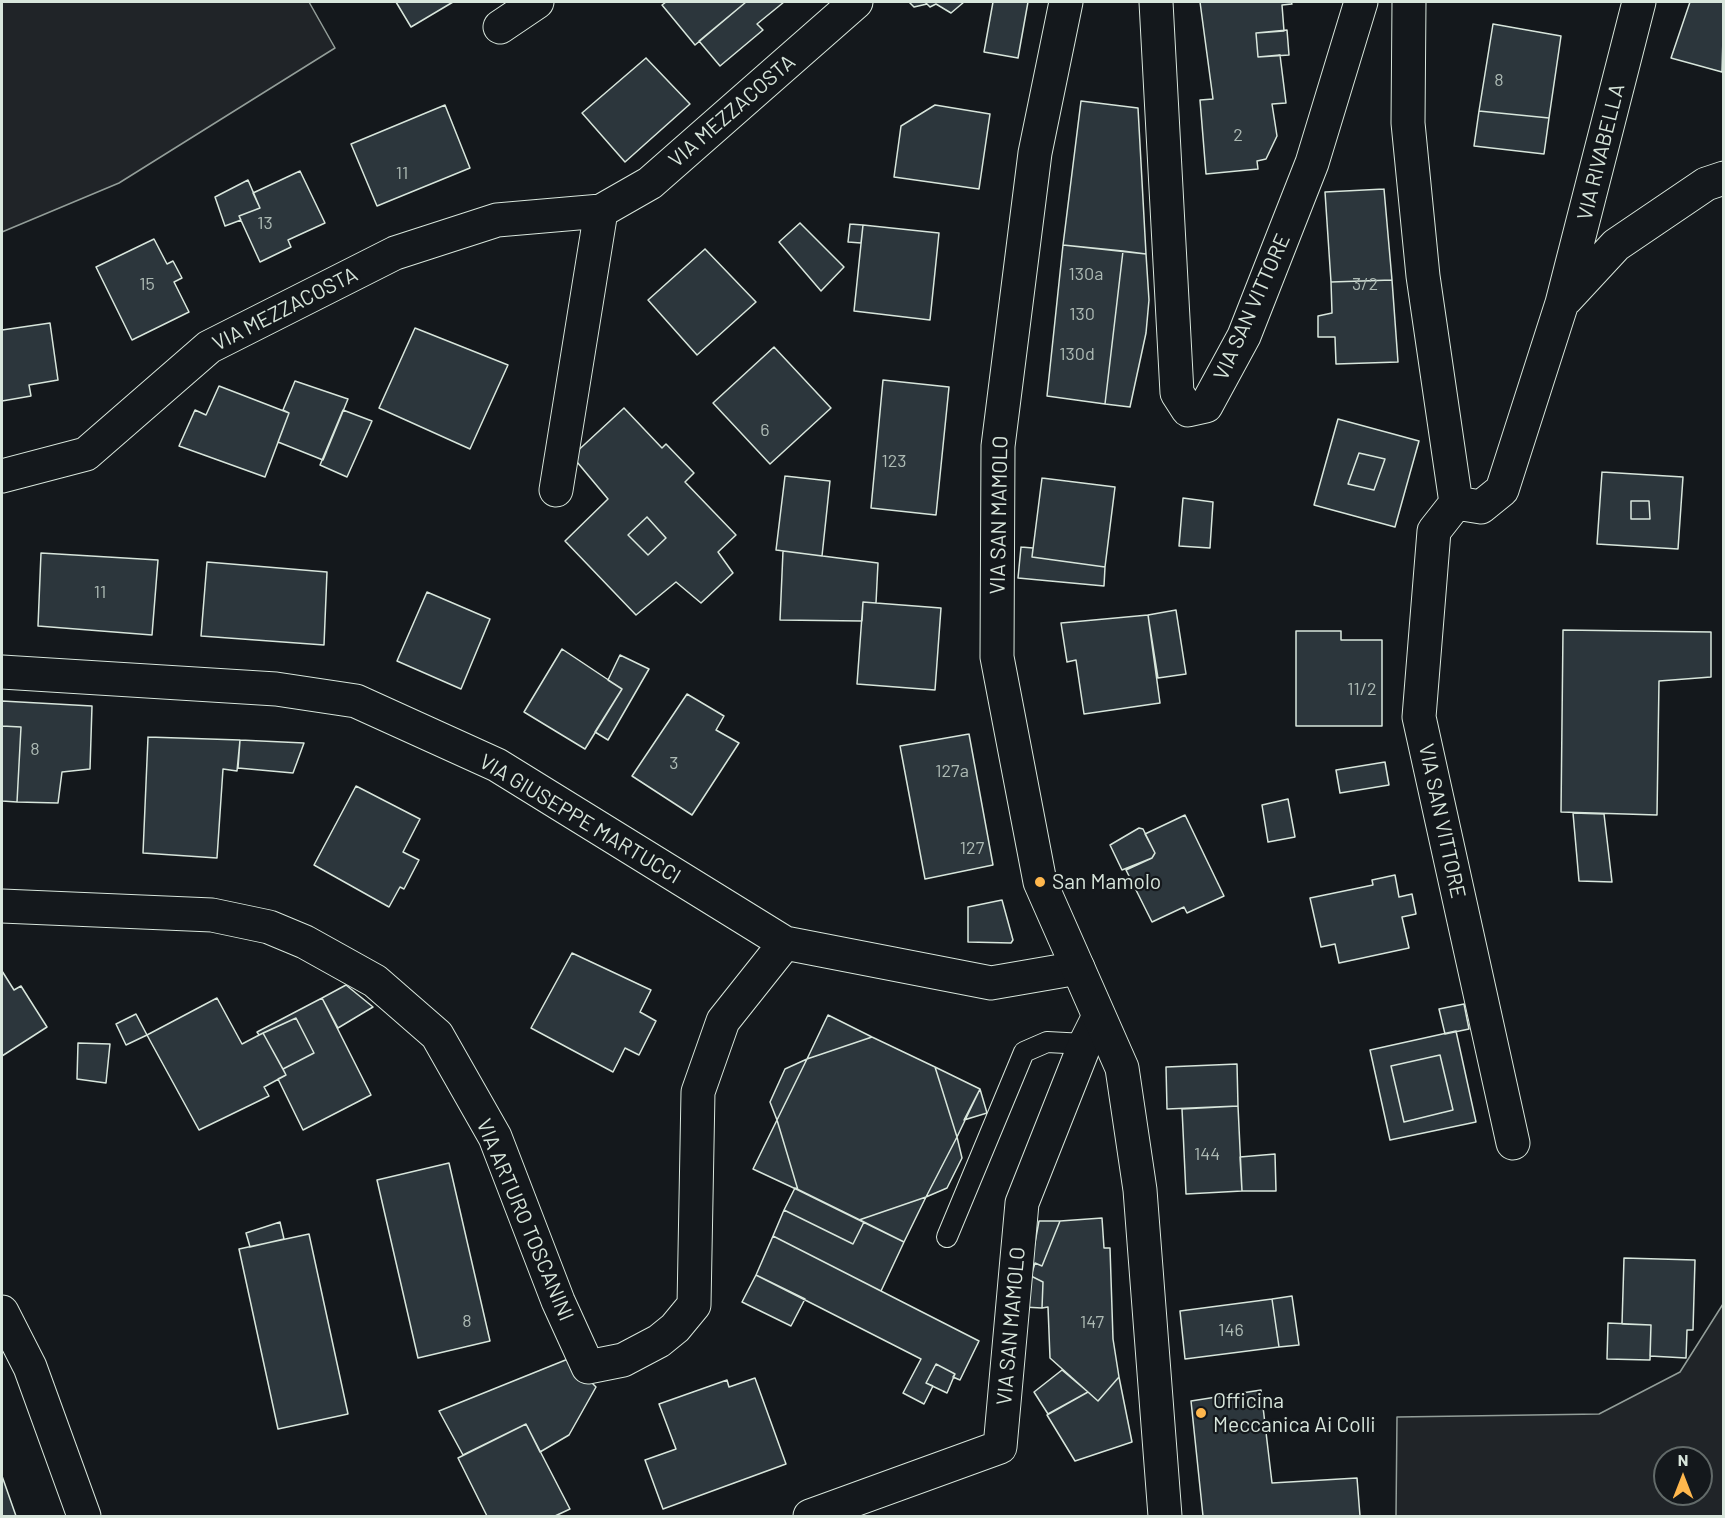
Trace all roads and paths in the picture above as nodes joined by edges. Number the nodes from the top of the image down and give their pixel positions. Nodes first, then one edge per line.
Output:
1 (537, 2) edge
2 (856, 2) edge
3 (1066, 2) edge
4 (1156, 2) edge
5 (1361, 2) edge
6 (1409, 2) edge
7 (1639, 2) edge
8 (500, 27) dead end
9 (1724, 178) edge
10 (601, 211) junction
11 (1562, 303) junction
12 (2, 476) edge
13 (556, 490) dead end
14 (1456, 503) junction
15 (2, 672) edge
16 (2, 906) edge
17 (785, 943) junction
18 (1078, 968) junction
19 (1092, 1031) junction
20 (1513, 1143) dead end
21 (947, 1237) dead end
22 (2, 1312) edge
23 (84, 1516) edge
24 (810, 1516) edge
25 (1165, 1516) edge

1 - 8 street
2 - 10 street, VIA MEZZACOSTA
3 - 18 street, VIA SAN MAMOLO
4 - 5 street, VIA SAN VITTORE
6 - 14 street
7 - 11 street, VIA RIVABELLA
9 - 11 street
10 - 12 street, VIA MEZZACOSTA
10 - 13 street
11 - 14 street
14 - 20 street, VIA SAN VITTORE
15 - 17 street, VIA GIUSEPPE MARTUCCI
16 - 17 street, VIA ARTURO TOSCANINI
17 - 18 street, VIA GIUSEPPE MARTUCCI
18 - 19 street, VIA SAN MAMOLO
19 - 21 lane
19 - 24 street, VIA SAN MAMOLO
19 - 25 street, VIA SAN MAMOLO
22 - 23 street

